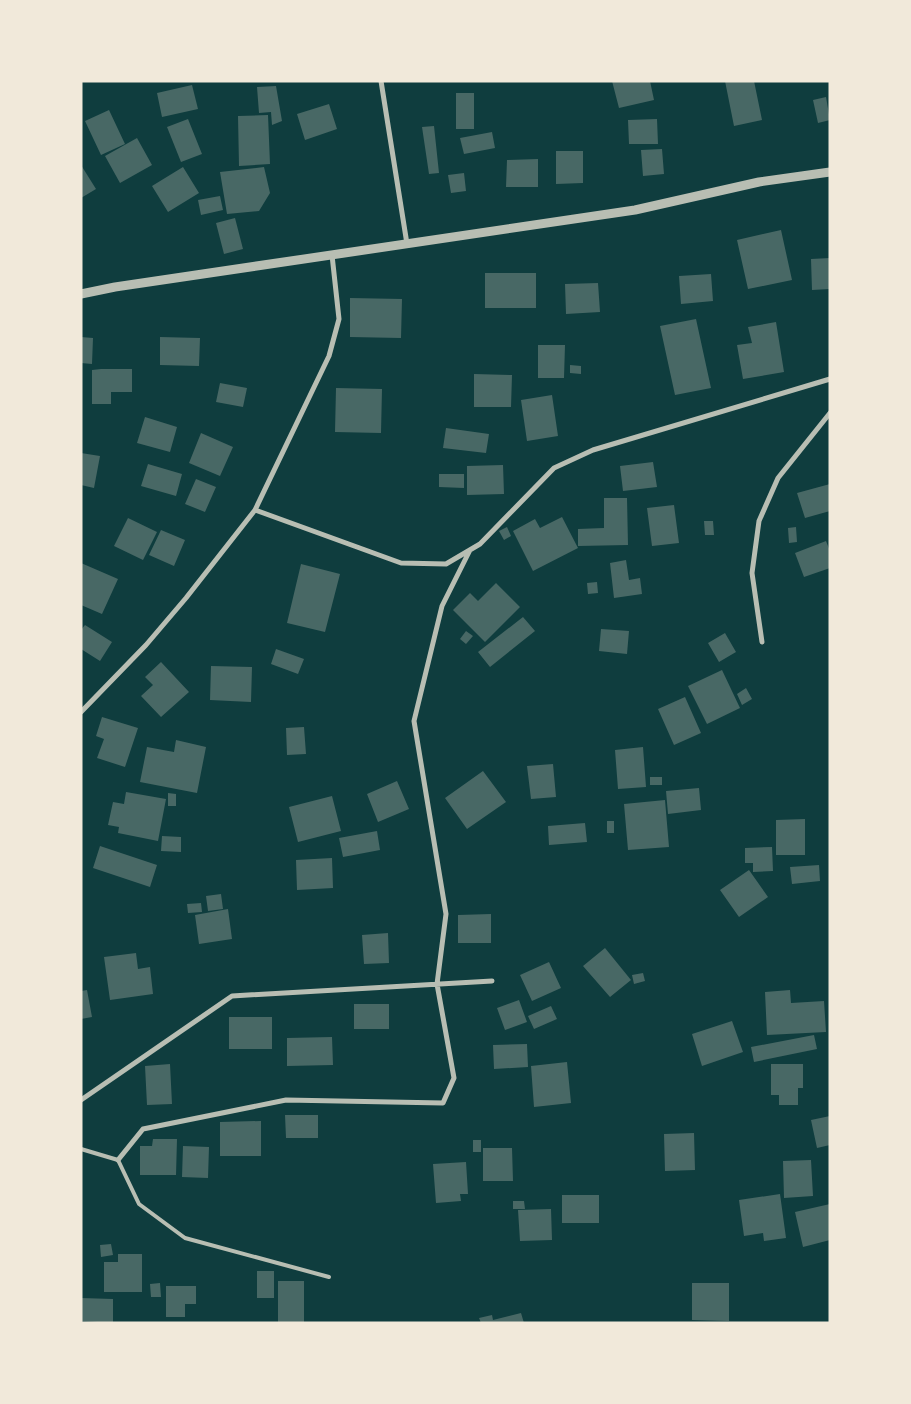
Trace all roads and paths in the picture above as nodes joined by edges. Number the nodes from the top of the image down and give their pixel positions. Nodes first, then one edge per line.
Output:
1 (381, 81) edge
2 (830, 172) edge
3 (407, 244) junction
4 (332, 255) junction
5 (81, 294) edge
6 (830, 379) edge
7 (830, 414) edge
8 (255, 510) junction
9 (470, 550) junction
10 (762, 642) dead end
11 (81, 712) edge
12 (492, 981) dead end
13 (437, 984) junction
14 (81, 1100) edge
15 (81, 1149) edge
16 (118, 1160) junction
17 (329, 1277) dead end

1 - 3 street
2 - 3 street
3 - 4 street
4 - 5 street
4 - 8 street
6 - 9 street
7 - 10 street
8 - 9 street
8 - 11 street
9 - 13 street
12 - 13 street
13 - 14 street
13 - 16 street
15 - 16 lane
16 - 17 lane

